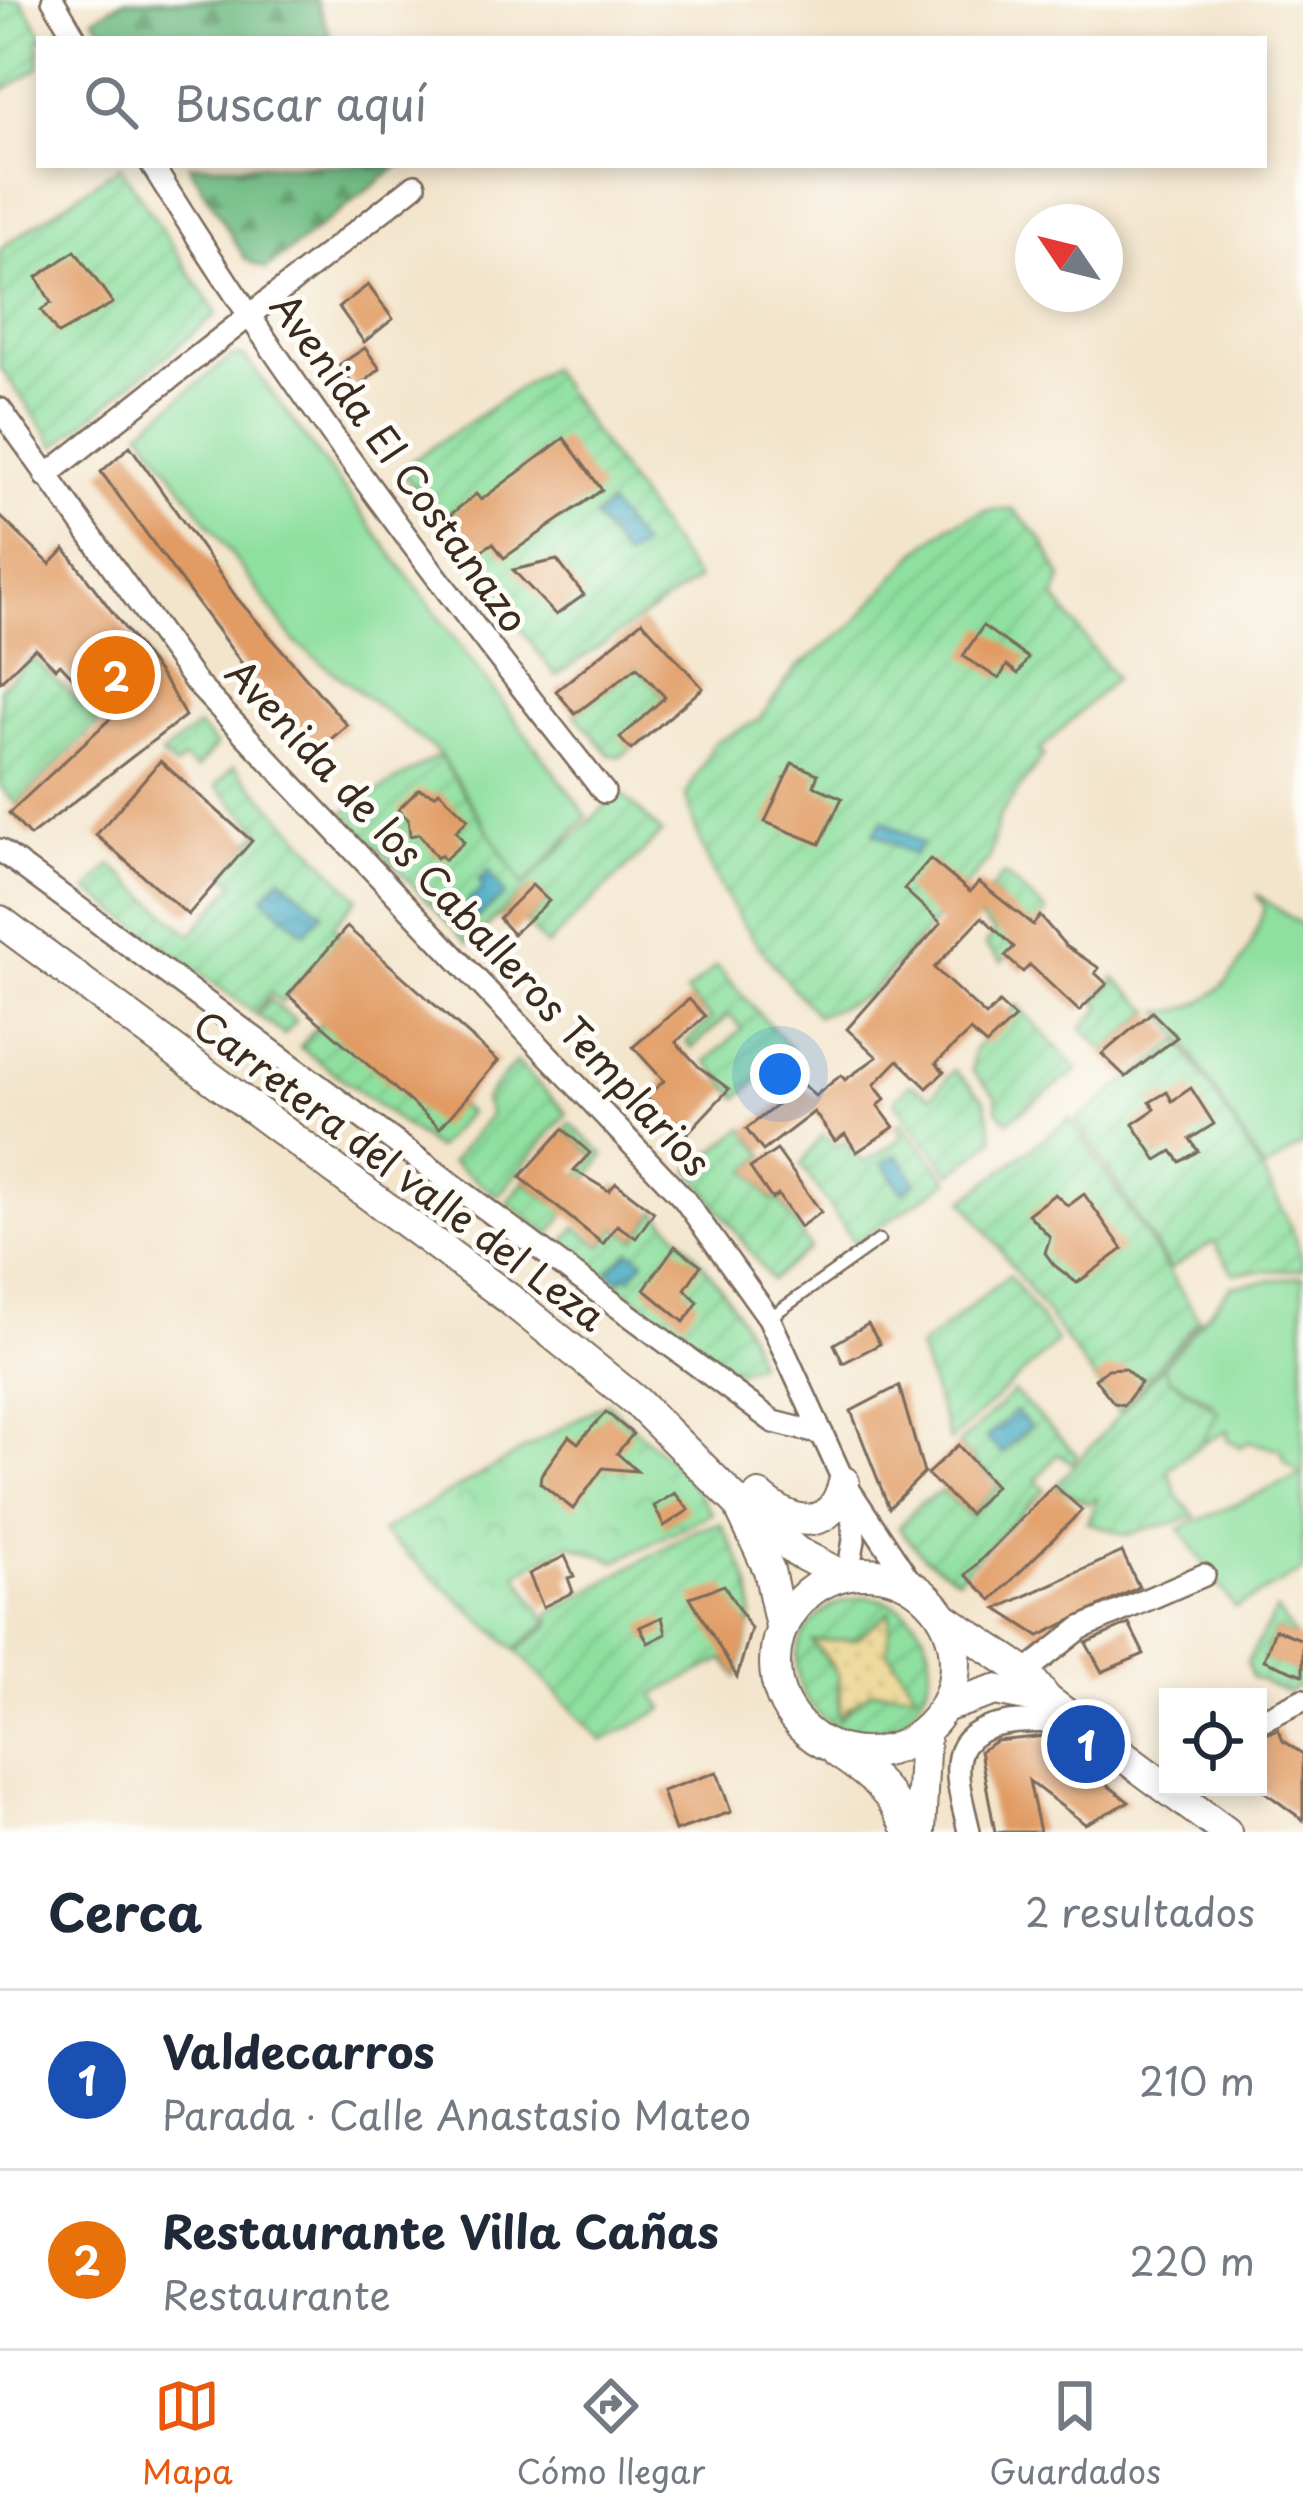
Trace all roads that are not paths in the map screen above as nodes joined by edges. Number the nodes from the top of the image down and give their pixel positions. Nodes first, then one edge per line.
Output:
1 (53, 0) edge
2 (74, 36) edge
3 (154, 168) edge
4 (415, 185) dead end
5 (247, 319) junction
6 (0, 409) edge
7 (46, 476) junction
8 (604, 792) dead end
9 (0, 850) edge
10 (0, 922) edge
11 (879, 1240) dead end
12 (769, 1318) junction
13 (637, 1402) junction
14 (822, 1434) junction
15 (848, 1488) junction
16 (736, 1501) junction
17 (845, 1574) junction
18 (1204, 1575) dead end
19 (913, 1586) junction
20 (944, 1618) junction
21 (781, 1627) junction
22 (1024, 1672) junction
23 (1047, 1700) junction
24 (1303, 1700) edge
25 (1267, 1718) edge
26 (934, 1719) junction
27 (1077, 1723) junction
28 (832, 1748) junction
29 (1159, 1778) edge
30 (1182, 1796) edge
31 (909, 1832) edge
32 (920, 1832) edge
33 (969, 1832) edge
34 (1226, 1832) edge

1 - 2 street
3 - 5 street, Avenida El Costanazo
4 - 5 street
5 - 7 street
5 - 8 street, Avenida El Costanazo
6 - 7 street, Avenida de los Caballeros Templarios
7 - 12 street, Avenida de los Caballeros Templarios
9 - 14 street
10 - 13 main road, Carretera del valle del Leza
11 - 12 lane
12 - 14 street, Avenida de los Caballeros Templarios
13 - 15 main road
13 - 16 main road, Carretera del valle del Leza
14 - 15 street, Avenida de los Caballeros Templarios
15 - 17 street, Avenida de los Caballeros Templarios
15 - 19 street, Avenida de los Caballeros Templarios
16 - 17 main road
16 - 21 main road
17 - 19 main road
17 - 21 main road
18 - 22 street
19 - 20 main road
20 - 22 main road
20 - 26 main road
21 - 28 main road
22 - 23 main road
23 - 26 main road
23 - 27 main road
24 - 25 street
26 - 28 main road
26 - 32 main road
27 - 29 main road
27 - 33 street
28 - 31 main road
30 - 34 main road

